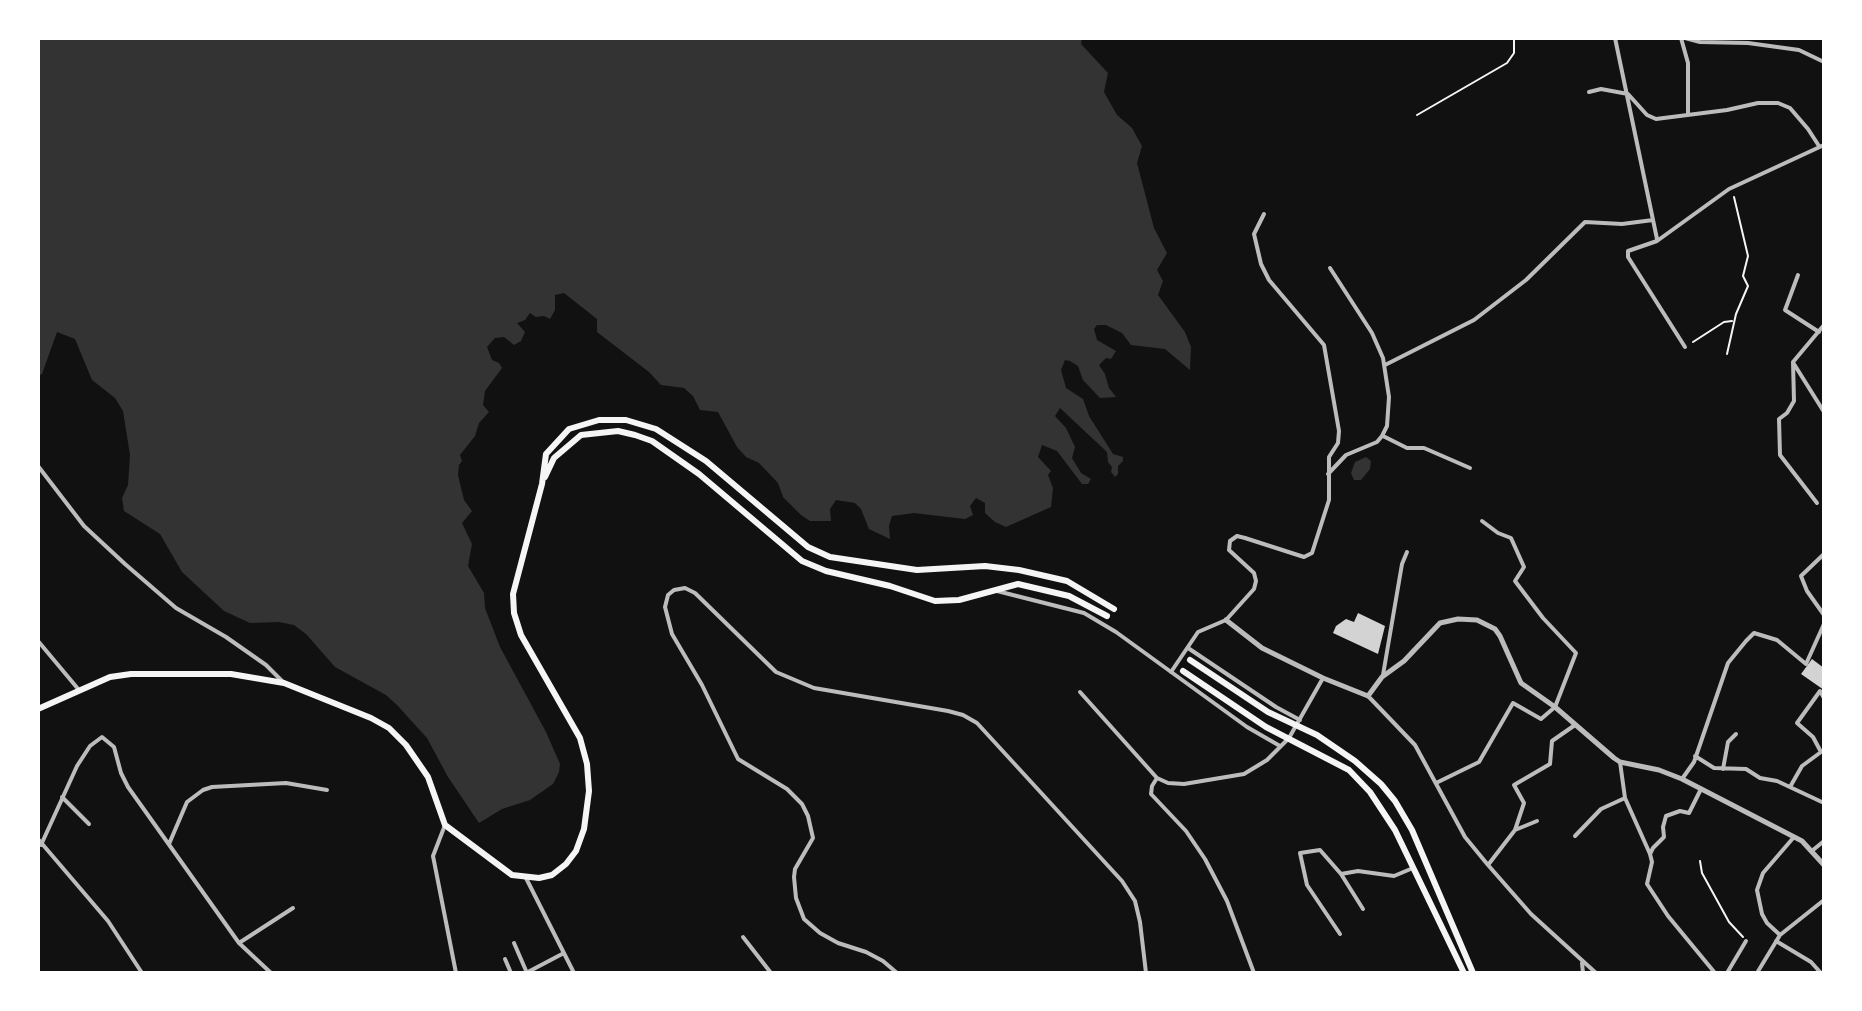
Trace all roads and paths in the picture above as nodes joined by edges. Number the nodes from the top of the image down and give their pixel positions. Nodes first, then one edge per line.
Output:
1 (1514, 38) edge
2 (1615, 38) edge
3 (1683, 38) edge
4 (1824, 62) edge
5 (1589, 92) dead end
6 (1628, 94) junction
7 (1688, 114) junction
8 (1417, 115) dead end
9 (1822, 146) edge
10 (1729, 189) junction
11 (1264, 214) dead end
12 (1653, 220) junction
13 (1657, 241) junction
14 (1330, 268) dead end
15 (1798, 275) dead end
16 (1736, 314) junction
17 (1824, 325) edge
18 (1819, 332) junction
19 (1685, 347) joint
20 (1727, 354) dead end
21 (1793, 362) junction
22 (1385, 365) junction
23 (1824, 412) edge
24 (1382, 436) junction
25 (38, 466) edge
26 (1470, 468) dead end
27 (1328, 474) junction
28 (542, 484) junction
29 (1817, 503) dead end
30 (1482, 521) dead end
31 (1407, 552) dead end
32 (1824, 554) edge
33 (990, 590) junction
34 (1114, 609) dead end
35 (1824, 615) edge
36 (1107, 616) dead end
37 (1226, 620) junction
38 (1824, 624) edge
39 (38, 641) edge
40 (1188, 648) junction
41 (1190, 660) dead end
42 (1183, 671) dead end
43 (1171, 672) junction
44 (1382, 677) junction
45 (1323, 678) junction
46 (284, 683) junction
47 (79, 690) junction
48 (1080, 692) dead end
49 (1368, 696) junction
50 (1824, 698) edge
51 (1555, 707) junction
52 (38, 709) edge
53 (1298, 723) junction
54 (1575, 725) junction
55 (1736, 734) dead end
56 (1289, 738) junction
57 (1280, 746) junction
58 (1822, 751) edge
59 (1695, 756) junction
60 (1620, 762) junction
61 (1723, 769) junction
62 (1157, 778) junction
63 (1682, 779) junction
64 (1436, 783) junction
65 (1790, 787) junction
66 (1701, 789) dead end
67 (327, 790) dead end
68 (62, 797) junction
69 (1625, 798) junction
70 (1824, 803) edge
71 (1537, 821) dead end
72 (89, 824) dead end
73 (445, 825) junction
74 (1515, 830) junction
75 (1575, 836) dead end
76 (1794, 837) junction
77 (1824, 841) edge
78 (40, 842) edge
79 (169, 844) junction
80 (1813, 850) junction
81 (1650, 854) junction
82 (1700, 861) dead end
83 (1488, 865) junction
84 (1824, 865) edge
85 (1413, 868) junction
86 (1341, 874) junction
87 (526, 878) junction
88 (1824, 900) edge
89 (293, 908) dead end
90 (1363, 909) dead end
91 (1340, 934) dead end
92 (1780, 935) junction
93 (743, 937) dead end
94 (1746, 941) joint
95 (1776, 941) junction
96 (239, 943) junction
97 (514, 943) dead end
98 (564, 953) junction
99 (505, 959) dead end
100 (1581, 961) junction
101 (1820, 972) edge
102 (142, 973) edge
103 (271, 973) edge
104 (456, 973) edge
105 (511, 973) edge
106 (526, 973) edge
107 (574, 973) edge
108 (771, 973) edge
109 (897, 973) edge
110 (1146, 973) edge
111 (1254, 973) edge
112 (1464, 973) edge
113 (1473, 973) edge
114 (1583, 973) edge
115 (1596, 973) edge
116 (1715, 973) edge
117 (1727, 973) edge
118 (1757, 973) edge

1 - 8 path
2 - 6 street
3 - 4 street
3 - 7 street
5 - 6 street
6 - 7 street
6 - 12 street
7 - 9 street
9 - 10 street
10 - 13 street
10 - 16 path
11 - 27 street
12 - 13 street
12 - 22 street
13 - 19 street
14 - 22 street
15 - 18 street
16 - 19 path
16 - 20 path
17 - 18 street
18 - 21 street
21 - 23 street
21 - 29 street
22 - 24 street
24 - 26 street
24 - 27 street
25 - 46 street
27 - 37 street
28 - 33 main road
28 - 34 main road
28 - 87 main road
30 - 51 street
31 - 44 street
32 - 35 street
33 - 36 main road
33 - 43 street
37 - 40 street
37 - 45 street
38 - 59 street
39 - 47 street
40 - 43 street
40 - 53 street
41 - 53 main road
42 - 56 main road
43 - 57 street
44 - 49 street
44 - 51 street
45 - 49 street
45 - 53 street
46 - 47 main road
46 - 73 main road
47 - 52 main road
48 - 62 street
49 - 64 street
50 - 58 street
51 - 54 street
51 - 64 street
53 - 56 street
53 - 113 main road
54 - 60 street
54 - 74 street
55 - 61 street
56 - 57 street
56 - 85 main road
57 - 62 street
58 - 65 street
59 - 61 street
59 - 63 street
60 - 63 street
60 - 69 street
61 - 65 street
62 - 111 street
63 - 76 street
64 - 83 street
65 - 70 street
66 - 81 street
67 - 79 street
68 - 72 street
68 - 78 street
68 - 79 street
69 - 75 street
69 - 81 street
71 - 74 street
73 - 87 main road
73 - 104 street
74 - 83 street
76 - 80 street
76 - 92 street
77 - 80 street
78 - 102 street
79 - 96 street
80 - 84 street
81 - 116 street
82 - 94 path
83 - 100 street
85 - 86 street
85 - 112 main road
86 - 90 street
86 - 91 street
87 - 98 street
88 - 92 street
89 - 96 street
92 - 95 street
93 - 108 street
94 - 117 street
95 - 101 street
95 - 118 street
96 - 103 street
97 - 106 street
98 - 106 street
98 - 107 street
99 - 105 street
100 - 114 street
100 - 115 street
109 - 110 street

